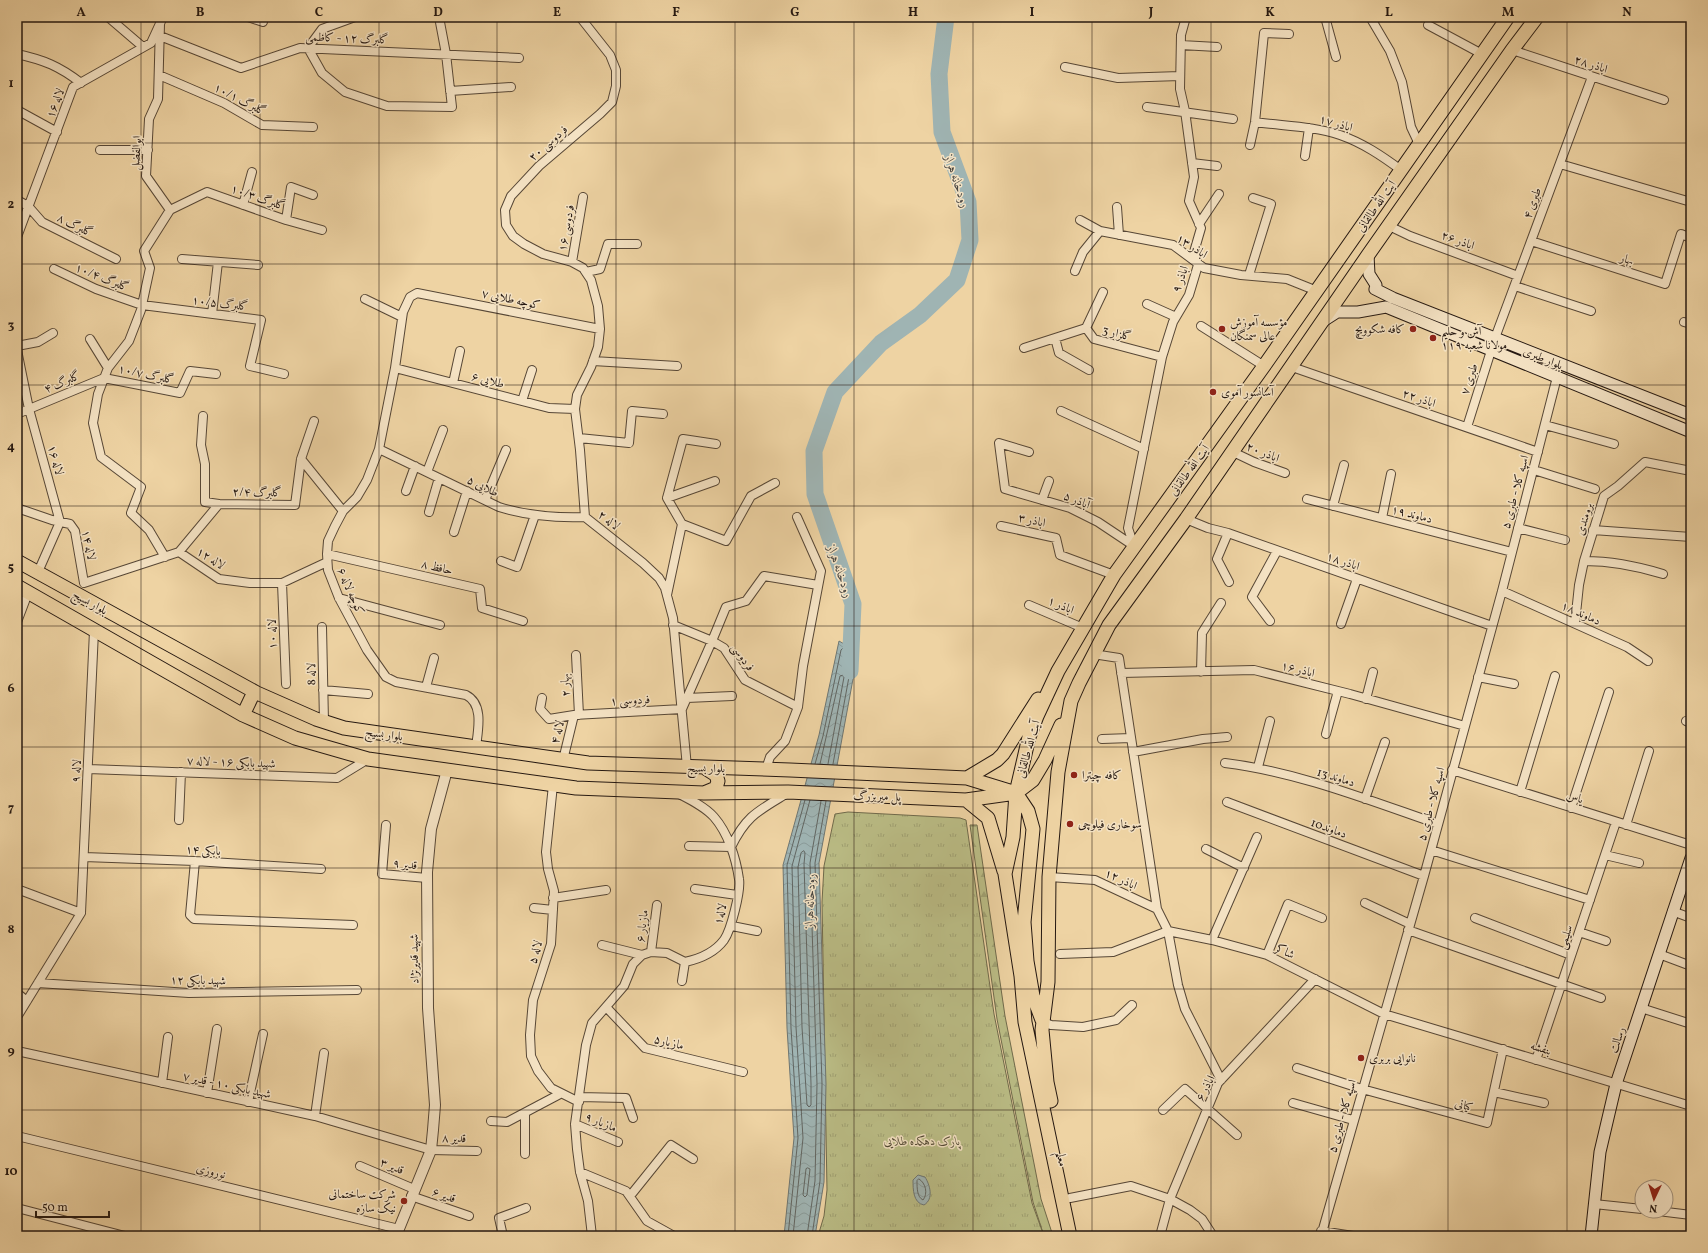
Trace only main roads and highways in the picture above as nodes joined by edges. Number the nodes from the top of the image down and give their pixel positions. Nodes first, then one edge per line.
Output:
1 (1508, 17) edge
2 (1537, 17) edge
3 (1482, 54) junction
4 (1500, 67) junction
5 (1453, 96) junction
6 (1471, 108) junction
7 (1368, 255) junction
8 (1389, 302) junction
9 (1323, 321) junction
10 (1691, 416) edge
11 (1691, 432) edge
12 (17, 561) edge
13 (17, 586) edge
14 (1058, 671) junction
15 (254, 692) junction
16 (1071, 701) junction
17 (242, 715) junction
18 (1029, 738) junction
19 (1050, 748) junction
20 (705, 768) junction
21 (790, 770) joint
22 (967, 778) junction
23 (788, 792) joint
24 (1016, 792) junction
25 (704, 793) junction
26 (966, 800) junction
27 (1013, 837) junction
28 (1033, 838) junction
29 (1691, 858) edge
30 (1005, 874) junction
31 (1043, 1022) junction
32 (1070, 1236) edge
33 (1077, 1236) edge
34 (1591, 1236) edge

1 - 3 main road, آیت الله طالقانی
2 - 4 main road, آیت الله طالقانی
3 - 4 main road
3 - 5 main road, آیت الله طالقانی
4 - 6 main road, آیت الله طالقانی
5 - 6 main road
5 - 14 main road, آیت الله طالقانی
6 - 7 main road, آیت الله طالقانی
7 - 8 main road
7 - 9 main road, آیت الله طالقانی
8 - 9 main road
8 - 10 main road, بلوار طبری
8 - 11 main road, بلوار طبری
9 - 16 main road, آیت الله طالقانی
12 - 15 main road, بلوار بسیج
13 - 17 main road, بلوار بسیج
14 - 18 main road, آیت الله طالقانی
14 - 22 main road
15 - 17 main road
15 - 20 main road, بلوار بسیج
16 - 19 main road
16 - 31 main road, آیت الله طالقانی
17 - 25 main road, بلوار بسیج
18 - 19 main road
18 - 24 main road, آیت الله طالقانی
19 - 24 main road
20 - 21 main road, بلوار بسیج
20 - 25 main road
21 - 22 main road, پل میربزرگ
22 - 24 main road, پل میربزرگ
23 - 25 main road, بلوار بسیج
23 - 26 main road, پل میربزرگ
24 - 26 main road, پل میربزرگ
24 - 27 main road, آیت الله طالقانی
24 - 28 main road
26 - 30 main road
27 - 28 main road
27 - 30 main road, آیت الله طالقانی
28 - 31 main road
29 - 34 main road, رسالت
30 - 32 main road, آیت الله طالقانی
31 - 33 main road, معلم

